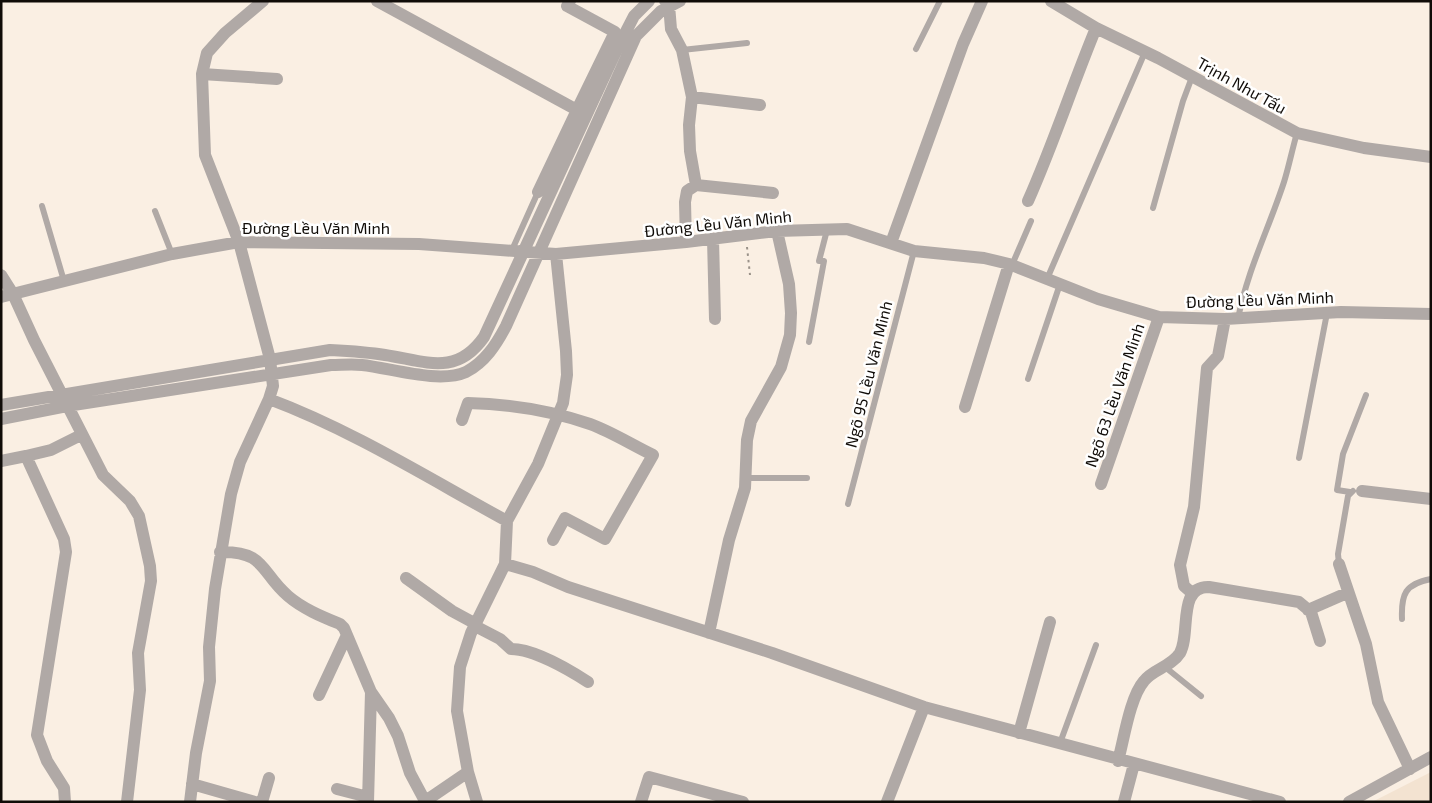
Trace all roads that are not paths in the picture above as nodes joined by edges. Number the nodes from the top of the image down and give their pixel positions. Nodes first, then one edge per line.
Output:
1 (263, 1) edge
2 (378, 1) edge
3 (570, 1) edge
4 (649, 1) edge
5 (940, 1) edge
6 (982, 1) edge
7 (1051, 1) edge
8 (671, 3) edge
9 (1096, 28) junction
10 (747, 43) dead end
11 (916, 48) dead end
12 (682, 50) junction
13 (1145, 52) junction
14 (202, 74) junction
15 (1192, 77) junction
16 (277, 79) dead end
17 (692, 98) junction
18 (760, 106) dead end
19 (577, 110) junction
20 (1297, 134) junction
21 (1431, 157) edge
22 (696, 185) junction
23 (538, 192) joint
24 (773, 193) dead end
25 (1028, 201) dead end
26 (42, 206) dead end
27 (1153, 208) dead end
28 (155, 211) dead end
29 (1031, 221) dead end
30 (827, 230) junction
31 (777, 231) junction
32 (713, 239) junction
33 (238, 242) junction
34 (686, 242) junction
35 (891, 243) junction
36 (517, 251) junction
37 (914, 251) junction
38 (540, 253) junction
39 (172, 254) junction
40 (556, 254) junction
41 (1011, 265) junction
42 (1, 275) edge
43 (1048, 279) junction
44 (64, 283) junction
45 (1060, 284) junction
46 (7, 296) edge
47 (1327, 313) junction
48 (1431, 314) edge
49 (1159, 316) junction
50 (715, 319) dead end
51 (1231, 319) junction
52 (809, 342) dead end
53 (401, 358) junction
54 (270, 359) junction
55 (400, 371) junction
56 (272, 375) junction
57 (1028, 379) dead end
58 (104, 388) junction
59 (62, 394) junction
60 (1366, 395) dead end
61 (269, 399) junction
62 (107, 402) junction
63 (1, 405) edge
64 (67, 406) junction
65 (965, 407) dead end
66 (558, 416) junction
67 (1, 419) edge
68 (462, 420) dead end
69 (81, 435) junction
70 (26, 456) junction
71 (1299, 458) dead end
72 (1, 460) edge
73 (746, 478) junction
74 (807, 478) dead end
75 (1100, 484) dead end
76 (1356, 492) junction
77 (1431, 499) edge
78 (848, 504) dead end
79 (507, 522) junction
80 (553, 540) dead end
81 (220, 552) junction
82 (505, 564) junction
83 (1339, 564) joint
84 (406, 578) dead end
85 (1431, 579) edge
86 (1192, 593) junction
87 (1347, 593) junction
88 (1308, 610) junction
89 (1402, 620) dead end
90 (1050, 622) dead end
91 (475, 625) junction
92 (709, 633) junction
93 (347, 635) junction
94 (1320, 640) dead end
95 (1096, 645) dead end
96 (1165, 666) junction
97 (588, 682) dead end
98 (372, 692) junction
99 (319, 695) dead end
100 (1201, 696) dead end
101 (924, 708) junction
102 (1018, 733) junction
103 (1059, 744) junction
104 (1431, 757) edge
105 (1118, 760) junction
106 (1134, 764) junction
107 (1410, 769) junction
108 (468, 772) junction
109 (269, 778) dead end
110 (192, 784) junction
111 (337, 789) dead end
112 (368, 799) edge
113 (65, 802) edge
114 (127, 802) edge
115 (190, 802) edge
116 (255, 802) edge
117 (262, 802) edge
118 (425, 802) edge
119 (478, 802) edge
120 (641, 802) edge
121 (743, 802) edge
122 (887, 802) edge
123 (1124, 802) edge
124 (1280, 802) edge
125 (1348, 802) edge

1 - 14 street
2 - 19 street
3 - 19 street
4 - 36 street
5 - 11 lane
6 - 35 street
7 - 9 street, Trịnh Như Tấu
8 - 12 street
8 - 38 street
9 - 13 street, Trịnh Như Tấu
9 - 25 street
10 - 12 lane
12 - 17 street
13 - 15 street, Trịnh Như Tấu
13 - 43 lane
14 - 16 street
14 - 33 street
15 - 20 street, Trịnh Như Tấu
15 - 27 lane
17 - 18 street
17 - 22 street
19 - 23 street
20 - 21 street, Trịnh Như Tấu
20 - 51 lane
22 - 24 street
22 - 34 street
23 - 36 lane
26 - 44 lane
28 - 39 lane
29 - 41 lane
30 - 31 street, Đường Lều Văn Minh
30 - 35 street, Đường Lều Văn Minh
30 - 52 lane
31 - 32 street, Đường Lều Văn Minh
31 - 73 street
32 - 34 street, Đường Lều Văn Minh
32 - 50 street
33 - 36 street, Đường Lều Văn Minh
33 - 39 street, Đường Lều Văn Minh
33 - 54 street
34 - 40 street, Đường Lều Văn Minh
35 - 37 street, Đường Lều Văn Minh
36 - 38 street, Đường Lều Văn Minh
36 - 53 street
37 - 41 street, Đường Lều Văn Minh
37 - 78 lane, Ngõ 95 Lều Văn Minh
38 - 40 street, Đường Lều Văn Minh
38 - 55 street
39 - 44 street, Đường Lều Văn Minh
40 - 66 street
41 - 43 street, Đường Lều Văn Minh
41 - 65 street
42 - 46 street
43 - 45 street, Đường Lều Văn Minh
44 - 46 street, Đường Lều Văn Minh
45 - 49 street, Đường Lều Văn Minh
45 - 57 lane
46 - 59 street
47 - 48 street, Đường Lều Văn Minh
47 - 51 street, Đường Lều Văn Minh
47 - 71 lane
49 - 51 street, Đường Lều Văn Minh
49 - 75 street, Ngõ 63 Lều Văn Minh
51 - 86 street
53 - 54 street
53 - 55 street
54 - 56 street
54 - 58 street
55 - 56 street
56 - 61 street
56 - 62 street
58 - 59 street
58 - 62 street
59 - 63 street
59 - 64 street
60 - 76 lane
61 - 79 street
61 - 81 street
62 - 64 street
64 - 67 street
64 - 69 street
66 - 68 street
66 - 79 street
66 - 80 street
69 - 70 street
69 - 114 street
70 - 72 street
70 - 113 street
73 - 74 lane
73 - 92 street
76 - 77 street
76 - 83 lane
79 - 82 street
81 - 93 street
81 - 110 street
82 - 91 street
82 - 92 street
83 - 87 street
84 - 91 street
85 - 89 lane
86 - 88 street
86 - 96 street
87 - 88 street
87 - 107 street
88 - 94 street
90 - 102 street
91 - 97 street
91 - 108 street
92 - 101 street
93 - 98 street
93 - 99 street
95 - 103 lane
96 - 100 lane
96 - 105 street
98 - 112 street
98 - 118 street
101 - 102 street
101 - 122 street
102 - 103 street
103 - 105 street
104 - 107 street
105 - 106 street
106 - 123 street
106 - 124 street
107 - 125 street
108 - 118 street
108 - 119 street
109 - 117 street
110 - 115 street
110 - 116 street
111 - 112 street
120 - 121 street

